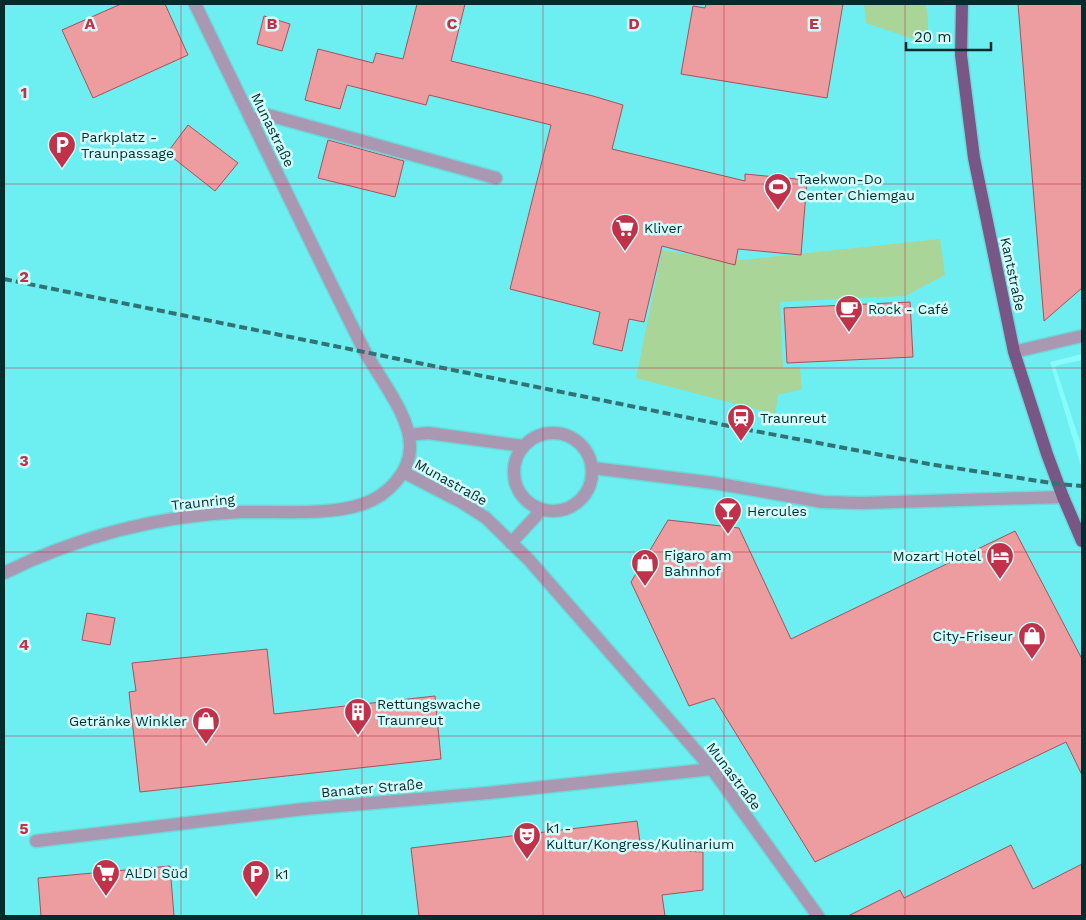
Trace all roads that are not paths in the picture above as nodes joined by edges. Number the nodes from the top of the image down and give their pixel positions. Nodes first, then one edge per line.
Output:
1 (195, 4) edge
2 (962, 4) edge
3 (251, 120) junction
4 (496, 178) dead end
5 (1082, 336) edge
6 (1014, 352) junction
7 (409, 435) junction
8 (523, 446) junction
9 (592, 468) junction
10 (403, 472) junction
11 (1063, 497) junction
12 (539, 508) junction
13 (1082, 541) edge
14 (511, 543) junction
15 (4, 573) edge
16 (712, 769) junction
17 (36, 841) dead end
18 (818, 916) edge

1 - 3 street, Munastraße
2 - 6 main road, Kantstraße
3 - 4 street
3 - 7 street, Munastraße
5 - 6 street
6 - 11 main road, Kantstraße
7 - 8 street
7 - 10 street, Munastraße
8 - 9 street
8 - 12 street
9 - 11 street
9 - 12 street
10 - 14 street, Munastraße
10 - 15 street, Traunring
11 - 13 main road, Kantstraße
12 - 14 street
14 - 16 street, Munastraße
16 - 17 street, Banater Straße
16 - 18 street, Munastraße

